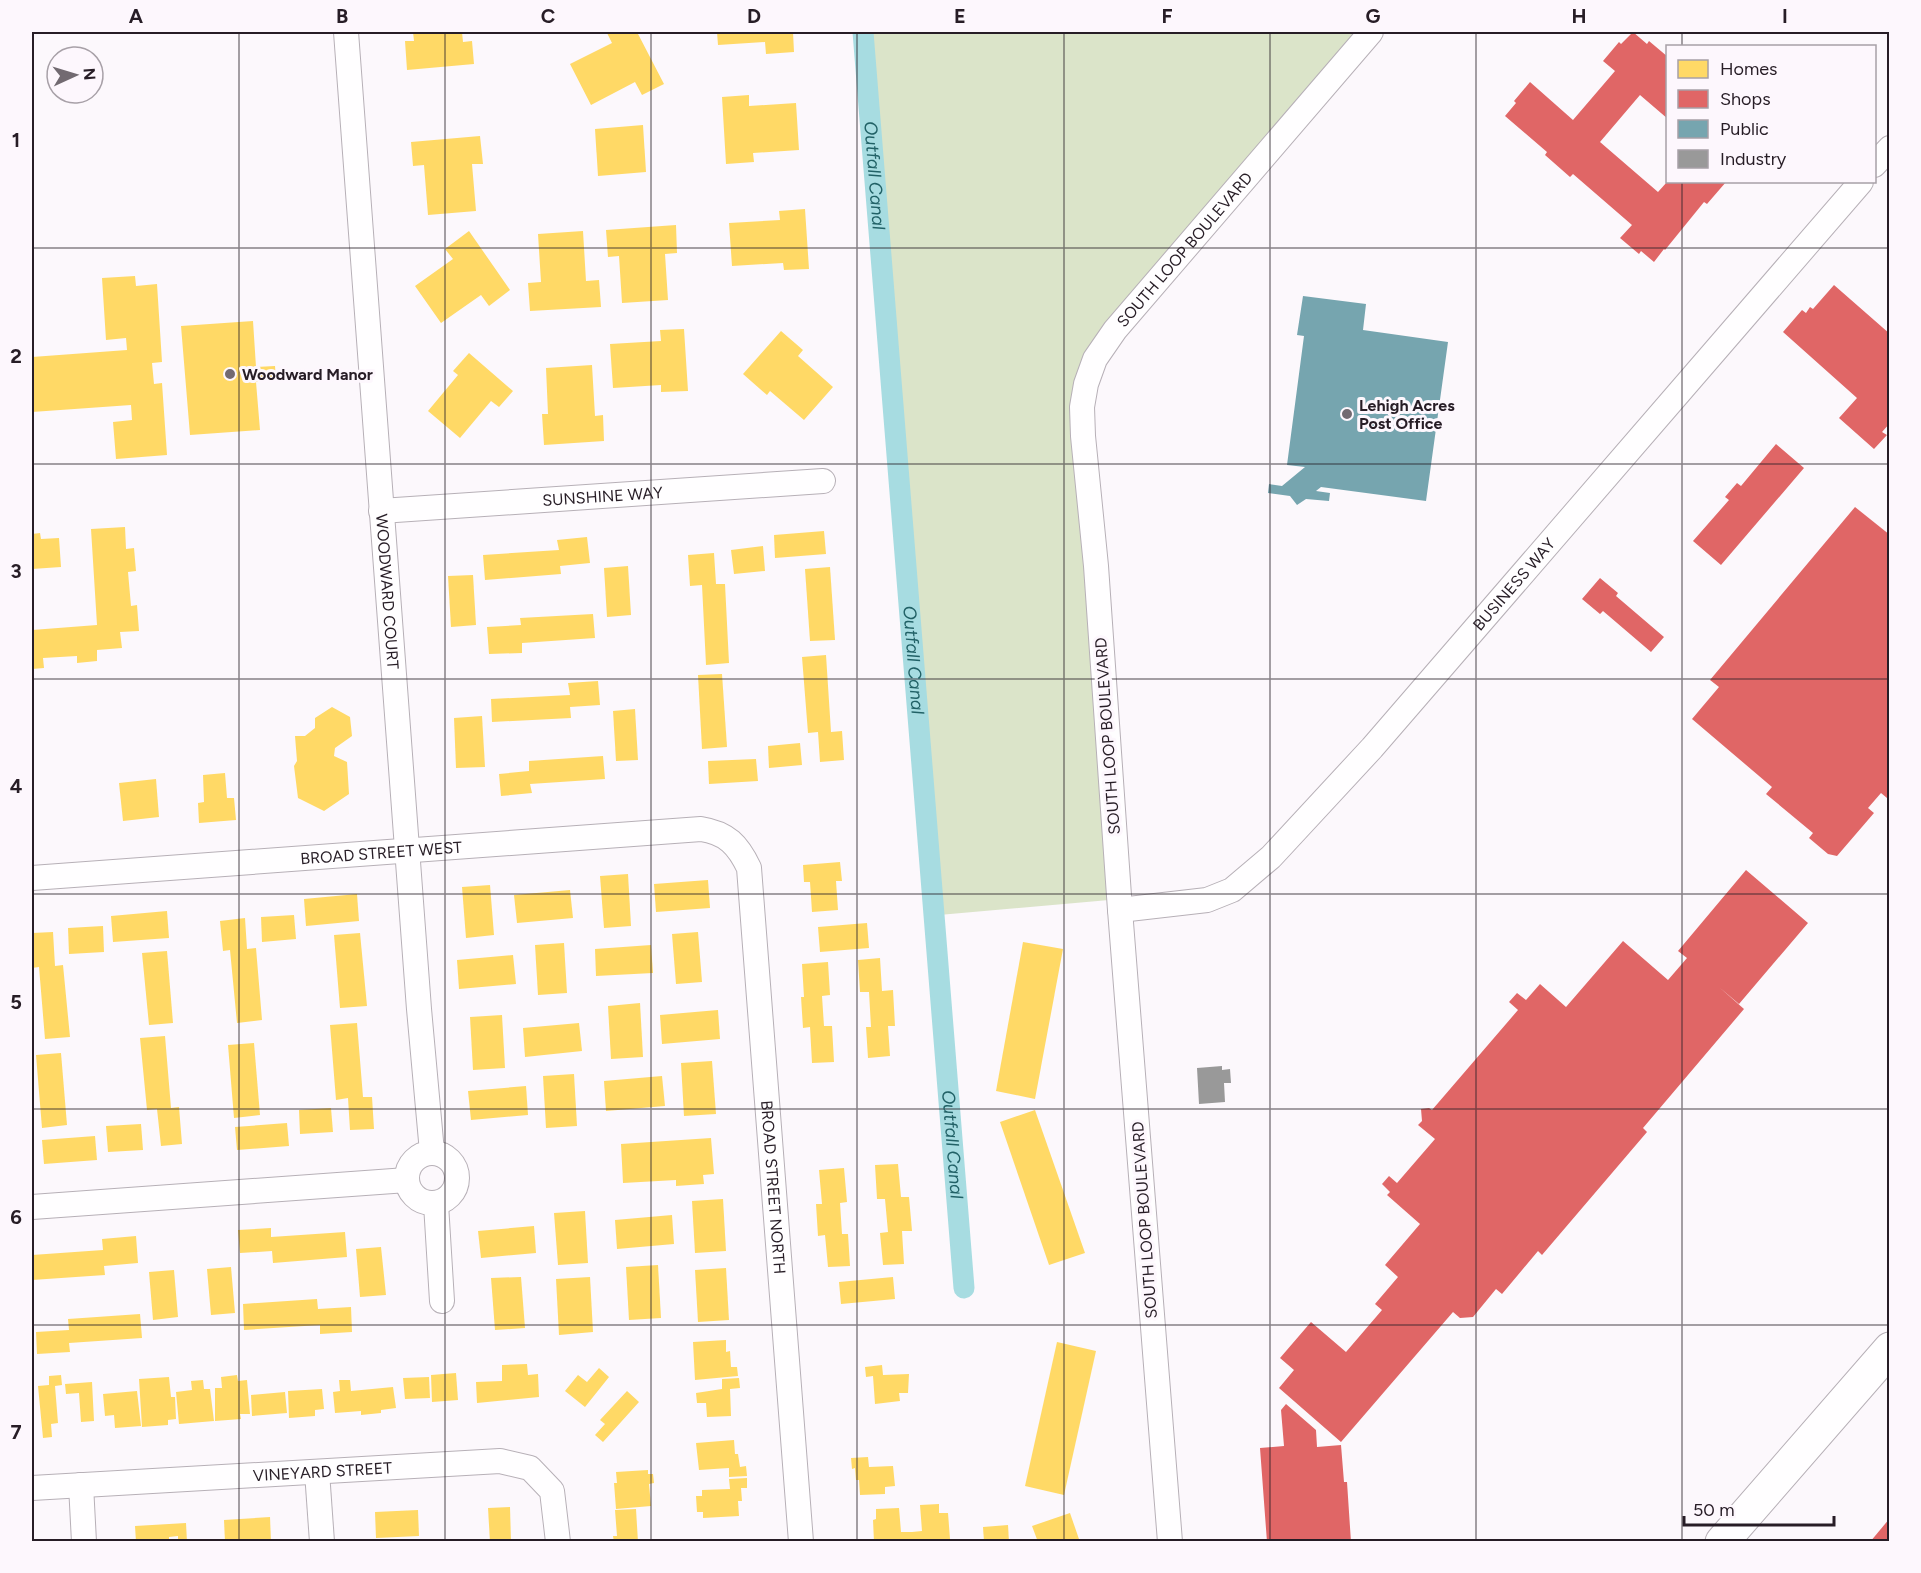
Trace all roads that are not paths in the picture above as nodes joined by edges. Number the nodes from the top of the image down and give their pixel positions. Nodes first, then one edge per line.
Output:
1 (346, 32) edge
2 (1371, 32) edge
3 (1890, 148) edge
4 (1876, 164) edge
5 (1860, 183) edge
6 (823, 481) dead end
7 (381, 512) junction
8 (728, 840) joint
9 (408, 851) junction
10 (32, 878) edge
11 (1120, 910) junction
12 (432, 1152) junction
13 (407, 1180) junction
14 (436, 1204) junction
15 (32, 1207) edge
16 (442, 1301) dead end
17 (1890, 1349) edge
18 (317, 1472) junction
19 (81, 1485) junction
20 (32, 1488) edge
21 (84, 1542) edge
22 (322, 1542) edge
23 (558, 1542) edge
24 (801, 1542) edge
25 (1170, 1542) edge
26 (1722, 1542) edge

1 - 7 street, WOODWARD COURT
2 - 11 street, SOUTH LOOP BOULEVARD
3 - 4 street
5 - 11 street, BUSINESS WAY
6 - 7 street, SUNSHINE WAY
7 - 9 street, WOODWARD COURT
8 - 9 street, BROAD STREET WEST
8 - 24 street, BROAD STREET NORTH
9 - 10 street, BROAD STREET WEST
9 - 12 street, WOODWARD COURT
11 - 25 street, SOUTH LOOP BOULEVARD
12 - 13 street
12 - 14 street
13 - 14 street
13 - 15 street
14 - 16 street
17 - 26 main road
18 - 19 street, VINEYARD STREET
18 - 22 street
18 - 23 street, VINEYARD STREET
19 - 20 street, VINEYARD STREET
19 - 21 street

